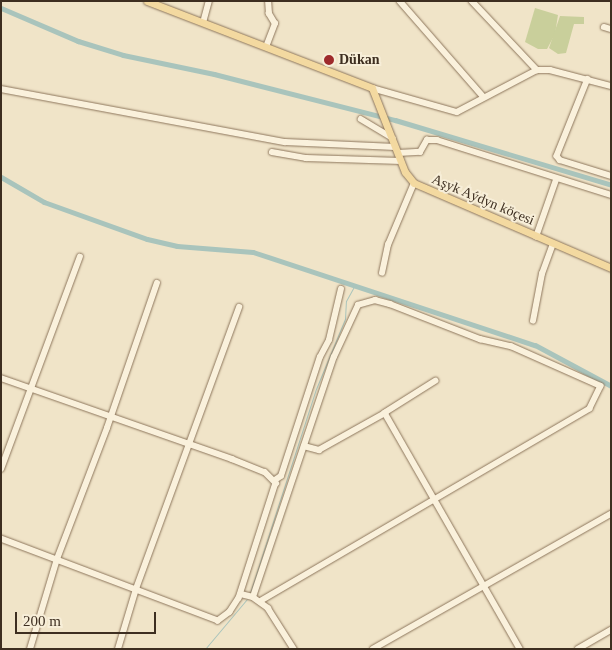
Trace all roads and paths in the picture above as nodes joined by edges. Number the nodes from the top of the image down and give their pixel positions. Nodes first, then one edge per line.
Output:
1 (147, 1) edge
2 (209, 1) edge
3 (268, 1) edge
4 (400, 1) edge
5 (472, 1) edge
6 (203, 23) junction
7 (604, 27) dead end
8 (611, 29) edge
9 (266, 47) junction
10 (537, 70) junction
11 (588, 80) junction
12 (611, 86) edge
13 (372, 88) junction
14 (1, 89) edge
15 (483, 96) junction
16 (361, 119) dead end
17 (392, 136) junction
18 (396, 150) junction
19 (272, 152) dead end
20 (400, 161) junction
21 (611, 176) edge
22 (556, 180) junction
23 (414, 183) junction
24 (611, 195) edge
25 (536, 237) junction
26 (553, 244) junction
27 (80, 257) dead end
28 (611, 268) edge
29 (382, 273) dead end
30 (156, 283) dead end
31 (341, 289) dead end
32 (240, 307) dead end
33 (533, 321) dead end
34 (1, 378) edge
35 (436, 381) dead end
36 (32, 388) junction
37 (385, 413) junction
38 (110, 417) junction
39 (188, 444) junction
40 (304, 446) junction
41 (1, 469) edge
42 (275, 480) junction
43 (434, 500) junction
44 (611, 514) edge
45 (1, 539) edge
46 (57, 559) junction
47 (483, 587) junction
48 (136, 589) junction
49 (242, 594) junction
50 (253, 597) junction
51 (260, 602) junction
52 (611, 630) edge
53 (30, 649) edge
54 (118, 649) edge
55 (294, 649) edge
56 (373, 649) edge
57 (520, 649) edge
58 (578, 649) edge

1 - 6 main road
2 - 6 street
3 - 9 street
4 - 15 street
5 - 10 street
6 - 9 main road
7 - 8 street
9 - 13 main road
10 - 11 street
10 - 15 street
11 - 12 street
11 - 21 street
13 - 15 street
13 - 17 main road, Aşyk Aýdyn köçesi
14 - 18 street
16 - 17 street
17 - 18 main road, Aşyk Aýdyn köçesi
18 - 20 main road, Aşyk Aýdyn köçesi
18 - 22 street
19 - 20 street
20 - 23 main road, Aşyk Aýdyn köçesi
22 - 24 street
22 - 25 street
23 - 25 main road, Aşyk Aýdyn köçesi
23 - 29 street
25 - 26 main road, Aşyk Aýdyn köçesi
26 - 28 main road, Aşyk Aýdyn köçesi
26 - 33 street
27 - 36 street
30 - 38 street
31 - 42 street
32 - 39 street
34 - 36 street
35 - 37 street
36 - 38 street
36 - 41 street
37 - 40 street
37 - 43 street
38 - 39 street
38 - 46 street
39 - 42 street
39 - 48 street
40 - 43 street
40 - 50 street
42 - 49 street
43 - 47 street
43 - 51 street
44 - 47 street
45 - 46 street
46 - 48 street
46 - 53 street
47 - 56 street
47 - 57 street
48 - 49 street
48 - 54 street
49 - 50 street
50 - 51 street
51 - 55 street
52 - 58 street

